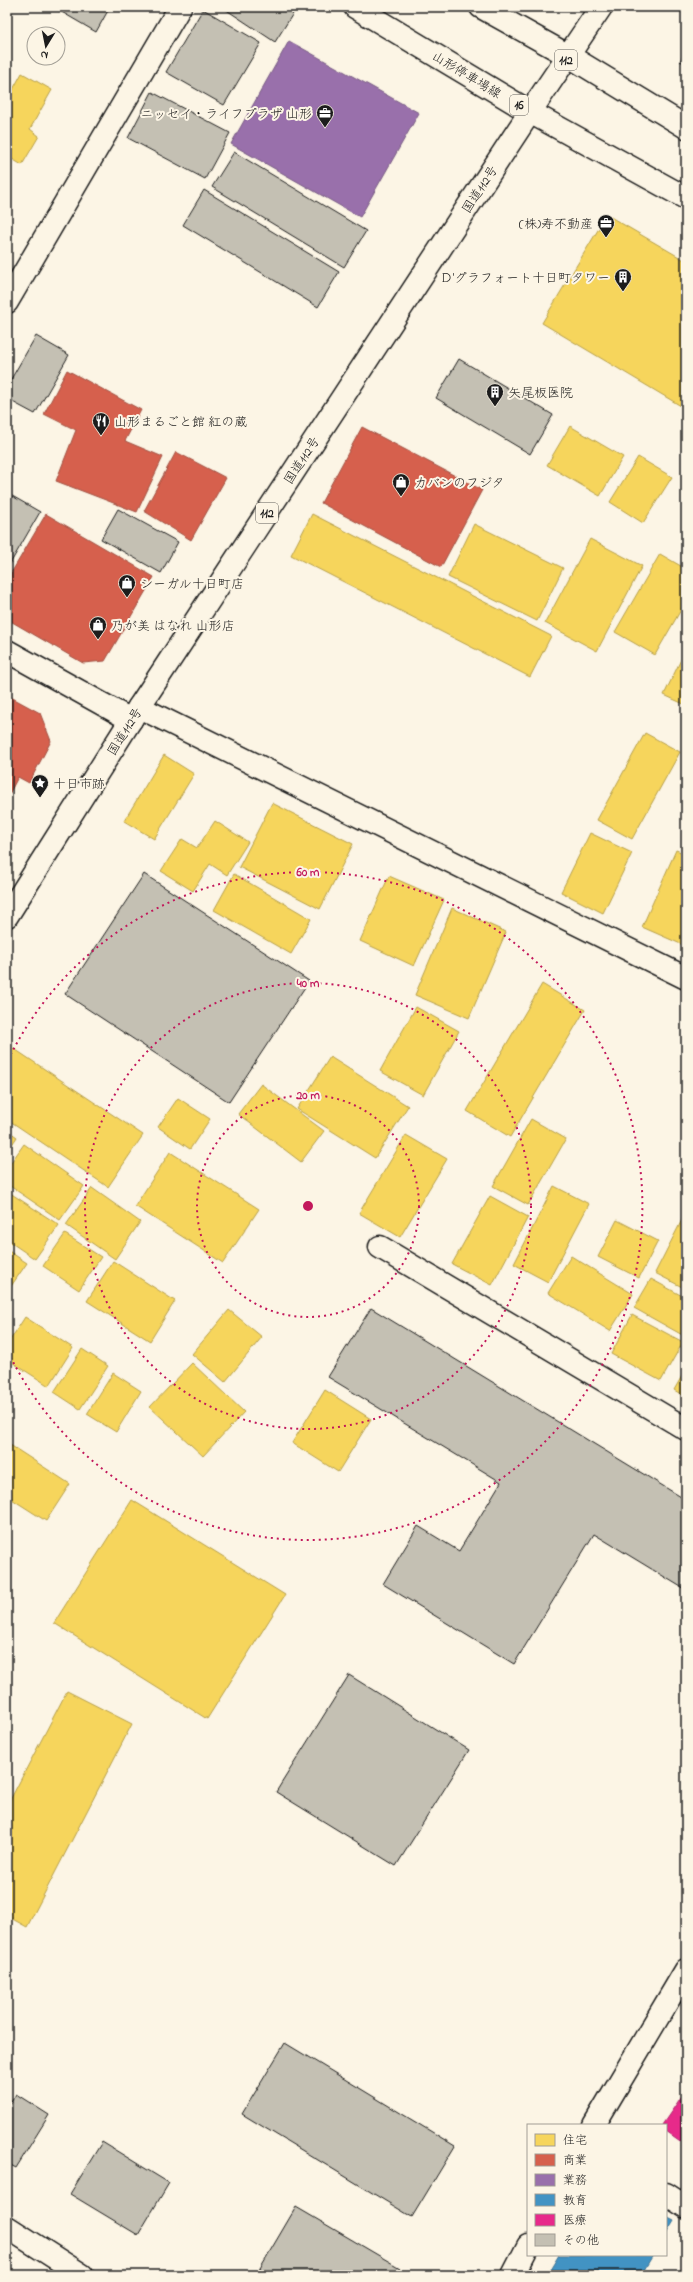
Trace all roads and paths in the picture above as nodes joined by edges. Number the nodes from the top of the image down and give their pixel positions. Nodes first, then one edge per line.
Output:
1 (180, 7) edge
2 (355, 7) edge
3 (481, 7) edge
4 (601, 7) edge
5 (569, 56) junction
6 (530, 112) junction
7 (686, 126) edge
8 (686, 198) edge
9 (7, 302) edge
10 (7, 651) edge
11 (135, 714) junction
12 (7, 916) edge
13 (685, 974) edge
14 (380, 1247) dead end
15 (686, 1429) edge
16 (686, 1970) edge
17 (595, 2124) edge
18 (667, 2195) edge
19 (686, 2207) edge
20 (7, 2227) edge
21 (527, 2248) edge
22 (82, 2275) edge
23 (513, 2275) edge

1 - 9 main road
2 - 6 main road, 山形停車場線 / 16
3 - 5 main road
4 - 5 main road, 国道112号 / 112
5 - 6 main road, 国道112号 / 112
5 - 7 main road
6 - 8 main road, 山形停車場線 / 16
6 - 11 main road, 国道112号 / 112
10 - 11 main road
11 - 12 main road, 国道112号 / 112
11 - 13 main road
14 - 15 main road
16 - 17 main road
18 - 19 main road
20 - 22 main road
21 - 23 main road

